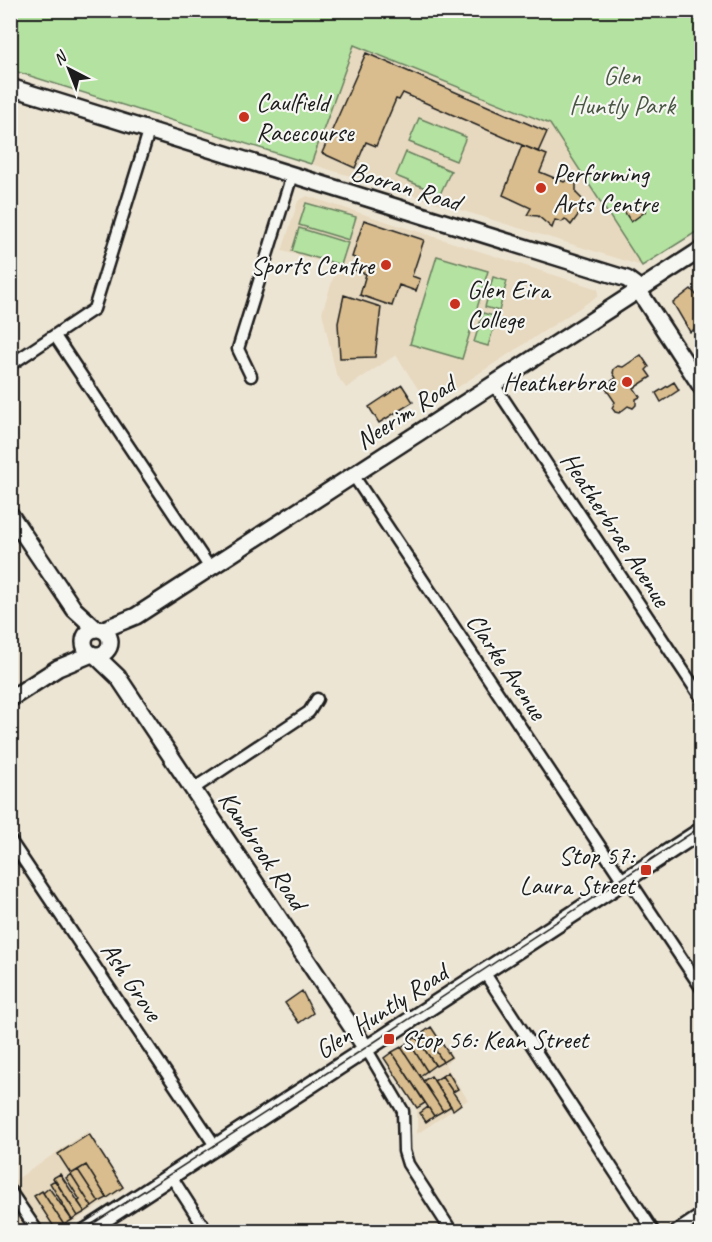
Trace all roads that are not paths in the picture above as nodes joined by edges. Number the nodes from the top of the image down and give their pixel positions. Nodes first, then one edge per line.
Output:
1 (10, 87) edge
2 (149, 131) junction
3 (292, 175) junction
4 (702, 249) edge
5 (638, 289) junction
6 (55, 336) junction
7 (10, 365) edge
8 (251, 376) dead end
9 (494, 384) junction
10 (702, 388) edge
11 (353, 475) junction
12 (10, 514) edge
13 (210, 568) junction
14 (96, 643) junction
15 (10, 699) edge
16 (316, 699) dead end
17 (702, 699) edge
18 (193, 789) junction
19 (702, 830) edge
20 (10, 840) edge
21 (625, 880) junction
22 (484, 972) junction
23 (702, 989) edge
24 (367, 1050) junction
25 (216, 1148) junction
26 (171, 1176) junction
27 (10, 1191) edge
28 (702, 1214) edge
29 (38, 1232) edge
30 (85, 1232) edge
31 (207, 1232) edge
32 (452, 1232) edge
33 (654, 1232) edge
34 (675, 1232) edge

1 - 2 street, Booran Road
2 - 3 street, Booran Road
2 - 6 street
3 - 5 street, Booran Road
3 - 8 street
4 - 5 street, Neerim Road
5 - 9 street, Neerim Road
5 - 10 street, Booran Road
6 - 7 street
6 - 13 street
9 - 11 street, Neerim Road
9 - 17 street, Heatherbrae Avenue
11 - 13 street, Neerim Road
11 - 21 street, Clarke Avenue
12 - 14 street, Kambrook Road
13 - 14 street, Neerim Road
14 - 15 street, Neerim Road
14 - 18 street, Kambrook Road
16 - 18 street
18 - 24 street, Kambrook Road
19 - 21 street, Glen Huntly Road
20 - 25 street, Ash Grove
21 - 22 street, Glen Huntly Road
21 - 23 street, Clarke Avenue
22 - 24 street, Glen Huntly Road
22 - 33 street
24 - 25 street, Glen Huntly Road
24 - 32 street
25 - 26 street, Glen Huntly Road
26 - 30 street, Glen Huntly Road
26 - 31 street
27 - 29 street
28 - 34 street

